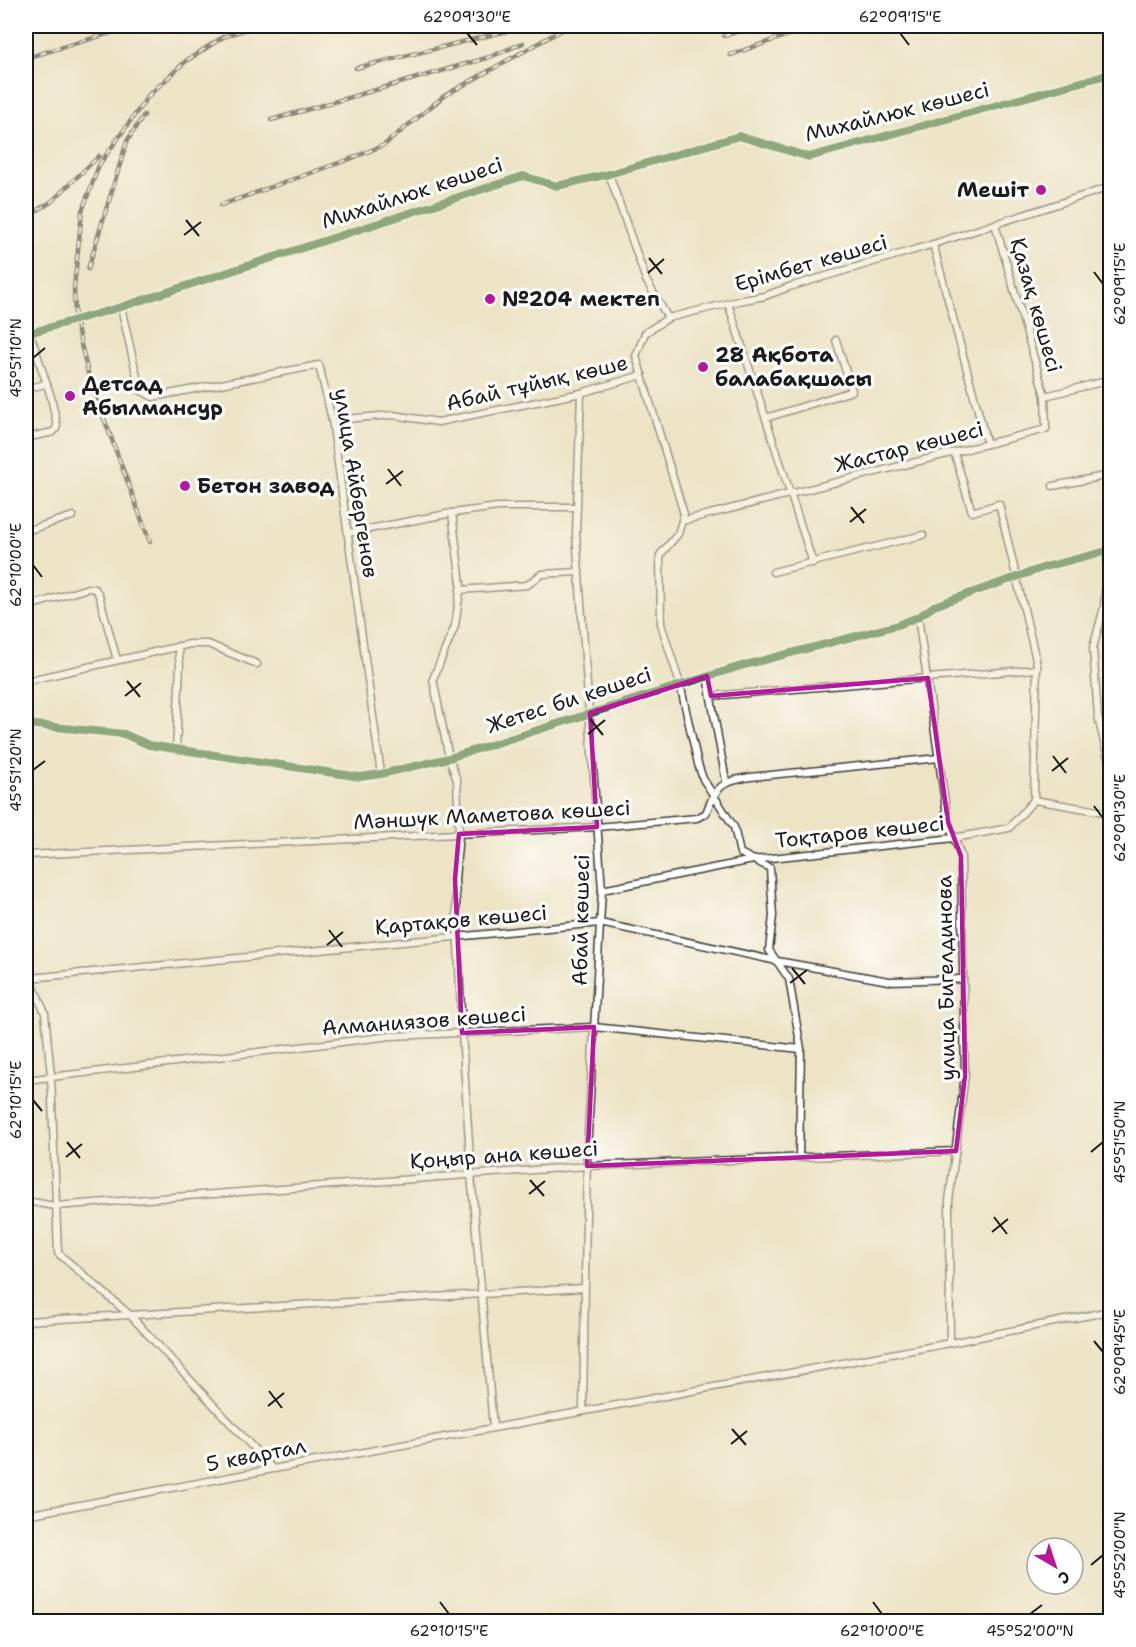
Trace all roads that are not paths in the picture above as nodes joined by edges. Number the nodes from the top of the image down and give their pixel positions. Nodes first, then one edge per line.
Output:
1 (1110, 74) edge
2 (609, 174) junction
3 (1110, 188) edge
4 (995, 224) junction
5 (933, 244) junction
6 (728, 303) junction
7 (122, 307) junction
8 (668, 318) junction
9 (28, 334) edge
10 (836, 340) dead end
11 (642, 375) junction
12 (1110, 380) edge
13 (45, 384) junction
14 (26, 389) edge
15 (581, 393) junction
16 (1045, 396) junction
17 (766, 418) junction
18 (332, 420) junction
19 (26, 438) edge
20 (987, 444) junction
21 (954, 452) junction
22 (1110, 475) edge
23 (1053, 486) dead end
24 (791, 494) junction
25 (577, 507) junction
26 (452, 513) junction
27 (73, 516) dead end
28 (682, 521) junction
29 (26, 531) edge
30 (348, 533) junction
31 (923, 535) dead end
32 (1109, 551) edge
33 (813, 563) junction
34 (579, 572) junction
35 (773, 572) dead end
36 (1016, 577) junction
37 (460, 590) junction
38 (26, 607) edge
39 (918, 617) junction
40 (178, 646) junction
41 (117, 660) junction
42 (257, 664) dead end
43 (1037, 669) junction
44 (707, 676) junction
45 (928, 678) junction
46 (26, 681) edge
47 (680, 684) junction
48 (711, 696) junction
49 (590, 713) junction
50 (26, 724) edge
51 (176, 750) junction
52 (449, 758) junction
53 (939, 758) junction
54 (1110, 768) edge
55 (381, 774) junction
56 (726, 781) junction
57 (713, 796) junction
58 (1034, 800) junction
59 (1110, 813) edge
60 (597, 827) junction
61 (459, 834) junction
62 (954, 838) junction
63 (26, 855) edge
64 (753, 860) junction
65 (602, 890) junction
66 (600, 923) junction
67 (457, 937) junction
68 (777, 961) junction
69 (26, 963) edge
70 (30, 978) junction
71 (963, 979) junction
72 (594, 1027) junction
73 (462, 1033) junction
74 (801, 1049) junction
75 (51, 1076) junction
76 (26, 1080) edge
77 (956, 1151) junction
78 (799, 1157) junction
79 (587, 1166) junction
80 (471, 1174) junction
81 (26, 1202) edge
82 (55, 1206) junction
83 (584, 1288) junction
84 (482, 1294) junction
85 (1110, 1311) edge
86 (130, 1316) junction
87 (26, 1321) edge
88 (950, 1343) junction
89 (583, 1411) junction
90 (493, 1427) junction
91 (272, 1468) junction
92 (26, 1515) edge

1 - 2 street, Михайлюк көшесі
2 - 7 street, Михайлюк көшесі
2 - 8 street
3 - 4 street, Ерімбет көшесі
4 - 5 street, Ерімбет көшесі
4 - 16 street, Қазақ көшесі
5 - 6 street, Ерімбет көшесі
5 - 20 street
6 - 8 street, Ерімбет көшесі
6 - 17 street
7 - 9 street, Михайлюк көшесі
7 - 18 street, улица Айбергенов
8 - 11 street
9 - 13 street
10 - 17 street
11 - 15 street, Абай тұйық көше
11 - 28 street
12 - 16 street
13 - 14 street
13 - 19 street
15 - 18 street, Абай тұйық көше
15 - 25 street, Абай көшесі
16 - 20 street, Жастар көшесі
17 - 24 street
18 - 30 street, улица Айбергенов
20 - 21 street, Жастар көшесі
21 - 24 street, Жастар көшесі
21 - 36 street
22 - 23 street
24 - 28 street, Жастар көшесі
24 - 33 street
25 - 26 street
25 - 34 street, Абай көшесі
26 - 30 street
26 - 37 street
27 - 29 street
28 - 47 street
30 - 55 street, улица Айбергенов
31 - 33 street
32 - 36 street, Жетес би көшесі
32 - 54 street
33 - 35 street
34 - 37 street
34 - 49 street, Абай көшесі
36 - 39 street, Жетес би көшесі
36 - 43 street
37 - 52 street
38 - 41 street
39 - 44 street, Жетес би көшесі
39 - 45 street, улица Бигелдинова
40 - 41 street
40 - 42 street
40 - 51 street
41 - 46 street
43 - 45 street
43 - 58 street
44 - 47 street, Жетес би көшесі
44 - 48 street
45 - 48 street
45 - 53 street, улица Бигелдинова
47 - 49 street, Жетес би көшесі
47 - 57 street
48 - 56 street
49 - 52 street, Жетес би көшесі
49 - 60 street, Абай көшесі
50 - 51 street, Жетес би көшесі
51 - 55 street, Жетес би көшесі
52 - 55 street, Жетес би көшесі
52 - 61 street
53 - 56 street
53 - 62 street, улица Бигелдинова
56 - 57 street, Мәншүк Маметова көшесі
57 - 60 street, Мәншүк Маметова көшесі
57 - 64 street
58 - 59 street
58 - 62 street, Тоқтаров көшесі
60 - 61 street, Мәншүк Маметова көшесі
60 - 65 street, Абай көшесі
61 - 63 street, Мәншүк Маметова көшесі
61 - 67 street
62 - 64 street, Тоқтаров көшесі
62 - 71 street, улица Бигелдинова
64 - 65 street, Тоқтаров көшесі
64 - 68 street
65 - 66 street, Абай көшесі
66 - 67 street, Қартақов көшесі
66 - 68 street, Қартақов көшесі
66 - 72 street, Абай көшесі
67 - 70 street, Қартақов көшесі
67 - 73 street
68 - 71 street, Қартақов көшесі
68 - 74 street
69 - 70 street
70 - 75 street
71 - 77 street, улица Бигелдинова
72 - 73 street, Алманиязов көшесі
72 - 74 street, Алманиязов көшесі
72 - 79 street, Абай көшесі
73 - 75 street, Алманиязов көшесі
73 - 80 street
74 - 78 street
75 - 76 street, Алманиязов көшесі
75 - 82 street
77 - 78 street, Қоңыр ана көшесі
77 - 88 street, улица Бигелдинова
78 - 79 street, Қоңыр ана көшесі
79 - 80 street, Қоңыр ана көшесі
79 - 83 street, Абай көшесі
80 - 82 street, Қоңыр ана көшесі
80 - 84 street
81 - 82 street, Қоңыр ана көшесі
82 - 86 street
83 - 84 street
83 - 89 street, Абай көшесі
84 - 86 street
84 - 90 street
85 - 88 street, 5 квартал
86 - 87 street
86 - 91 street
88 - 89 street, 5 квартал
89 - 90 street, 5 квартал
90 - 91 street, 5 квартал
91 - 92 street, 5 квартал

